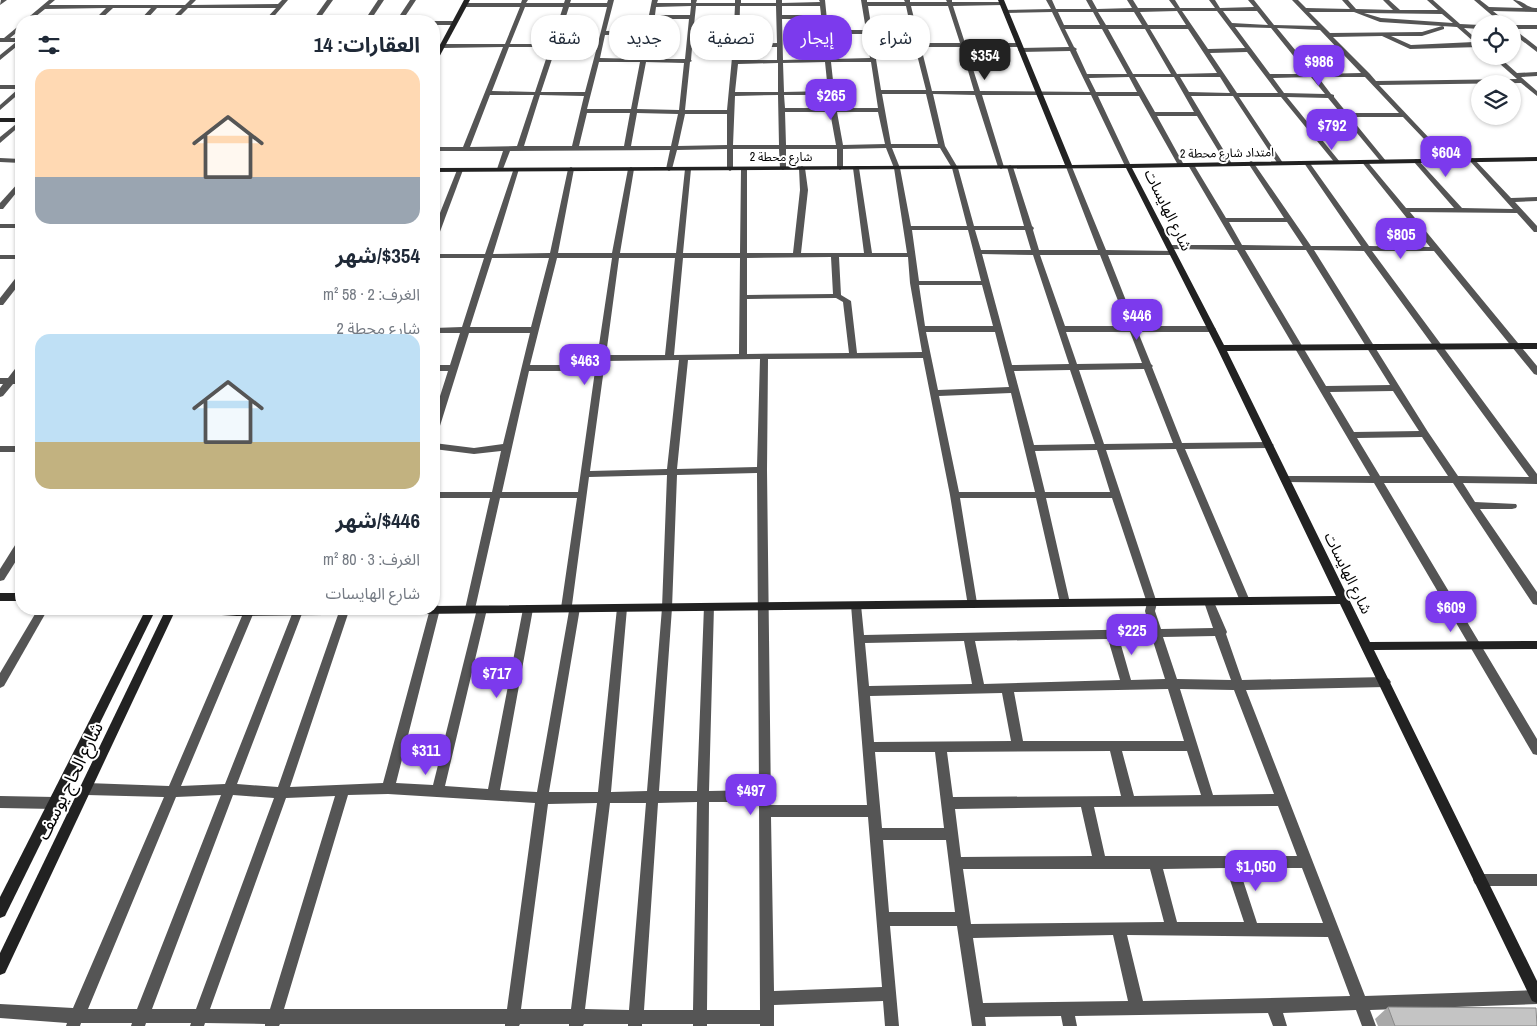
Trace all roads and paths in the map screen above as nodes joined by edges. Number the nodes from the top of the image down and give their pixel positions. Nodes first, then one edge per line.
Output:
1 (4, 0) edge
2 (52, 0) edge
3 (100, 0) edge
4 (144, 0) edge
5 (193, 0) edge
6 (240, 0) edge
7 (285, 0) edge
8 (330, 0) edge
9 (381, 0) edge
10 (413, 0) edge
11 (1050, 0) edge
12 (1089, 0) edge
13 (1130, 0) edge
14 (1172, 0) edge
15 (1212, 0) edge
16 (1251, 0) edge
17 (1295, 0) edge
18 (1345, 0) edge
19 (1386, 0) edge
20 (1430, 0) edge
21 (1477, 0) edge
22 (1516, 0) edge
23 (524, 2) edge
24 (567, 2) edge
25 (654, 2) edge
26 (694, 2) edge
27 (737, 2) edge
28 (779, 2) edge
29 (822, 2) edge
30 (864, 2) edge
31 (907, 2) edge
32 (949, 2) edge
33 (1001, 2) edge
34 (0, 3) edge
35 (466, 3) edge
36 (610, 3) edge
37 (235, 6) junction
38 (280, 6) junction
39 (92, 7) junction
40 (111, 7) junction
41 (138, 7) junction
42 (155, 7) junction
43 (43, 8) junction
44 (186, 8) junction
45 (1259, 9) junction
46 (1489, 9) junction
47 (1054, 10) junction
48 (1095, 10) junction
49 (1136, 10) junction
50 (1179, 10) junction
51 (1219, 10) junction
52 (1304, 10) junction
53 (1529, 10) junction
54 (1537, 10) edge
55 (1005, 11) junction
56 (1356, 11) junction
57 (1398, 11) junction
58 (1443, 12) junction
59 (34, 15) edge
60 (102, 15) edge
61 (148, 15) edge
62 (178, 15) edge
63 (272, 15) edge
64 (319, 15) edge
65 (371, 15) edge
66 (403, 15) edge
67 (563, 15) edge
68 (651, 15) edge
69 (693, 15) edge
70 (737, 15) edge
71 (823, 15) edge
72 (866, 15) edge
73 (910, 15) edge
74 (1496, 15) edge
75 (1537, 16) edge
76 (779, 17) junction
77 (783, 17) edge
78 (440, 23) edge
79 (454, 23) junction
80 (1231, 25) junction
81 (1274, 26) junction
82 (1448, 26) junction
83 (1460, 26) junction
84 (1063, 27) junction
85 (1104, 27) junction
86 (1147, 27) junction
87 (1190, 27) junction
88 (1471, 27) edge
89 (1537, 27) edge
90 (1323, 28) junction
91 (1521, 28) edge
92 (15, 31) edge
93 (603, 33) junction
94 (609, 33) edge
95 (1329, 34) junction
96 (1384, 35) junction
97 (1471, 36) edge
98 (1521, 37) edge
99 (3, 40) edge
100 (1471, 44) edge
101 (15, 45) edge
102 (600, 45) joint
103 (773, 45) edge
104 (780, 45) junction
105 (930, 45) edge
106 (443, 46) junction
107 (506, 46) junction
108 (531, 46) edge
109 (962, 46) junction
110 (1020, 48) junction
111 (599, 49) edge
112 (1074, 49) junction
113 (1206, 50) junction
114 (1250, 50) junction
115 (1537, 50) edge
116 (440, 51) edge
117 (690, 51) edge
118 (0, 58) edge
119 (549, 60) edge
120 (596, 60) joint
121 (828, 60) joint
122 (873, 60) edge
123 (921, 60) edge
124 (643, 61) junction
125 (688, 61) junction
126 (780, 61) junction
127 (735, 62) joint
128 (1504, 65) edge
129 (1515, 74) junction
130 (1537, 74) edge
131 (1176, 75) junction
132 (1221, 75) junction
133 (1368, 75) junction
134 (1086, 76) junction
135 (1132, 76) junction
136 (1269, 76) junction
137 (1315, 76) junction
138 (1522, 81) junction
139 (1376, 84) junction
140 (0, 87) edge
141 (15, 88) edge
142 (878, 92) junction
143 (929, 92) junction
144 (978, 92) junction
145 (489, 93) junction
146 (537, 93) junction
147 (781, 93) junction
148 (831, 93) junction
149 (15, 94) edge
150 (586, 94) junction
151 (733, 94) junction
152 (1039, 94) junction
153 (1095, 94) junction
154 (1142, 94) junction
155 (1188, 94) junction
156 (1537, 94) edge
157 (1236, 96) junction
158 (1283, 96) junction
159 (1332, 96) junction
160 (0, 108) edge
161 (782, 110) junction
162 (833, 110) junction
163 (881, 110) junction
164 (585, 111) junction
165 (633, 111) junction
166 (682, 112) junction
167 (730, 112) junction
168 (1153, 114) junction
169 (1200, 114) junction
170 (1347, 115) junction
171 (1405, 115) junction
172 (0, 116) edge
173 (15, 116) edge
174 (0, 120) edge
175 (15, 121) edge
176 (15, 127) edge
177 (0, 141) edge
178 (942, 146) junction
179 (575, 147) junction
180 (840, 147) junction
181 (889, 147) junction
182 (440, 148) edge
183 (466, 148) junction
184 (507, 148) junction
185 (520, 148) junction
186 (628, 148) junction
187 (674, 148) junction
188 (730, 148) junction
189 (783, 149) junction
190 (1537, 159) edge
191 (0, 160) edge
192 (1447, 160) junction
193 (1472, 160) junction
194 (15, 161) edge
195 (1383, 161) junction
196 (1416, 161) junction
197 (1337, 162) junction
198 (1364, 162) junction
199 (1251, 163) junction
200 (1280, 163) junction
201 (1307, 163) junction
202 (1230, 164) junction
203 (1186, 165) junction
204 (1128, 166) junction
205 (1006, 167) junction
206 (1069, 167) junction
207 (783, 168) junction
208 (802, 168) junction
209 (840, 168) junction
210 (856, 168) junction
211 (897, 168) junction
212 (955, 168) junction
213 (500, 169) junction
214 (516, 169) junction
215 (571, 169) junction
216 (631, 169) junction
217 (669, 169) junction
218 (688, 169) junction
219 (730, 169) junction
220 (744, 169) junction
221 (440, 170) edge
222 (460, 170) junction
223 (15, 190) edge
224 (1511, 200) junction
225 (1537, 200) edge
226 (0, 207) edge
227 (1403, 210) junction
228 (1460, 210) junction
229 (1520, 211) junction
230 (1224, 220) junction
231 (1288, 220) junction
232 (440, 222) edge
233 (0, 226) edge
234 (15, 226) edge
235 (971, 227) junction
236 (908, 228) junction
237 (1030, 228) junction
238 (1537, 230) edge
239 (1240, 246) junction
240 (1435, 248) junction
241 (1309, 249) junction
242 (1367, 249) junction
243 (1171, 250) junction
244 (977, 252) junction
245 (1036, 253) junction
246 (744, 254) junction
247 (1105, 254) junction
248 (616, 255) junction
249 (679, 255) junction
250 (868, 255) junction
251 (911, 255) junction
252 (440, 256) edge
253 (490, 256) junction
254 (554, 256) junction
255 (797, 256) junction
256 (836, 256) junction
257 (0, 257) edge
258 (15, 257) edge
259 (985, 283) junction
260 (914, 284) junction
261 (15, 285) edge
262 (11, 290) junction
263 (15, 290) edge
264 (837, 296) junction
265 (743, 297) junction
266 (0, 303) edge
267 (1212, 328) junction
268 (921, 329) junction
269 (998, 329) junction
270 (1062, 329) junction
271 (1134, 329) junction
272 (440, 330) edge
273 (466, 330) junction
274 (534, 330) junction
275 (1438, 346) junction
276 (1516, 346) junction
277 (1537, 346) edge
278 (1372, 347) junction
279 (1222, 348) junction
280 (1300, 348) junction
281 (853, 355) junction
282 (927, 355) junction
283 (743, 356) junction
284 (764, 356) junction
285 (670, 357) junction
286 (684, 357) junction
287 (601, 358) junction
288 (1149, 366) junction
289 (1075, 367) junction
290 (440, 368) edge
291 (454, 368) junction
292 (525, 368) junction
293 (599, 368) junction
294 (1008, 368) junction
295 (1537, 372) edge
296 (15, 374) edge
297 (0, 381) edge
298 (10, 381) junction
299 (15, 381) edge
300 (1396, 388) junction
301 (1324, 389) junction
302 (1014, 390) junction
303 (934, 393) junction
304 (0, 394) edge
305 (440, 410) edge
306 (1425, 434) junction
307 (1351, 435) junction
308 (1269, 445) junction
309 (1179, 446) junction
310 (440, 447) edge
311 (507, 447) junction
312 (1030, 448) junction
313 (0, 449) edge
314 (15, 449) edge
315 (1102, 449) junction
316 (762, 470) junction
317 (672, 471) junction
318 (584, 474) junction
319 (1376, 478) junction
320 (1285, 479) junction
321 (1457, 480) junction
322 (1537, 480) edge
323 (440, 495) edge
324 (496, 495) junction
325 (581, 495) junction
326 (955, 495) junction
327 (1039, 495) junction
328 (1117, 495) junction
329 (1475, 506) junction
330 (1512, 506) dead end
331 (15, 554) edge
332 (0, 577) edge
333 (0, 597) edge
334 (15, 597) edge
335 (1345, 600) junction
336 (1537, 600) edge
337 (1245, 601) junction
338 (1209, 602) junction
339 (972, 603) junction
340 (1065, 603) junction
341 (1152, 603) junction
342 (856, 605) junction
343 (709, 606) junction
344 (762, 606) junction
345 (570, 608) junction
346 (622, 608) junction
347 (667, 608) junction
348 (440, 609) edge
349 (470, 609) junction
350 (482, 609) junction
351 (528, 609) junction
352 (40, 615) edge
353 (148, 615) edge
354 (168, 615) edge
355 (248, 615) edge
356 (290, 615) edge
357 (343, 615) edge
358 (433, 615) edge
359 (1221, 632) junction
360 (1157, 633) junction
361 (1112, 634) junction
362 (970, 637) junction
363 (859, 639) junction
364 (1537, 645) edge
365 (1366, 646) junction
366 (1475, 646) junction
367 (1385, 682) junction
368 (0, 683) edge
369 (1172, 684) junction
370 (1127, 685) junction
371 (1238, 685) junction
372 (1007, 687) junction
373 (979, 688) junction
374 (863, 692) junction
375 (1115, 746) junction
376 (1192, 746) junction
377 (1018, 747) junction
378 (868, 748) junction
379 (940, 748) junction
380 (1537, 750) edge
381 (388, 788) junction
382 (87, 789) junction
383 (228, 789) junction
384 (343, 791) junction
385 (438, 791) junction
386 (174, 792) junction
387 (282, 793) junction
388 (493, 794) junction
389 (764, 796) junction
390 (604, 797) junction
391 (652, 797) junction
392 (703, 797) junction
393 (542, 798) junction
394 (1283, 800) junction
395 (1129, 801) junction
396 (1209, 801) junction
397 (0, 802) edge
398 (1086, 802) junction
399 (55, 803) junction
400 (947, 803) junction
401 (764, 811) junction
402 (873, 811) junction
403 (876, 834) junction
404 (952, 834) junction
405 (1156, 862) junction
406 (1306, 862) junction
407 (955, 863) junction
408 (1100, 863) junction
409 (1231, 863) junction
410 (1480, 880) junction
411 (1537, 880) edge
412 (0, 911) edge
413 (883, 919) junction
414 (964, 925) junction
415 (1118, 928) junction
416 (1172, 928) junction
417 (1253, 930) junction
418 (1331, 930) junction
419 (0, 968) edge
420 (889, 994) junction
421 (1537, 996) edge
422 (767, 998) junction
423 (1360, 1003) junction
424 (1273, 1006) junction
425 (1136, 1007) junction
426 (1067, 1009) junction
427 (977, 1010) junction
428 (0, 1011) edge
429 (75, 1021) edge
430 (140, 1021) edge
431 (198, 1021) edge
432 (273, 1021) edge
433 (388, 1021) edge
434 (700, 1021) edge
435 (512, 1022) edge
436 (577, 1022) edge
437 (635, 1022) edge
438 (767, 1022) edge
439 (892, 1026) edge
440 (980, 1026) edge
441 (1070, 1026) edge
442 (1280, 1026) edge
443 (1369, 1026) edge

1 - 34 street
2 - 43 street
3 - 39 street
4 - 41 street
5 - 44 street
6 - 37 street
7 - 38 street
8 - 64 street
9 - 65 street
10 - 66 street
11 - 47 street
12 - 48 street
13 - 49 street
14 - 50 street
15 - 51 street
16 - 45 street
17 - 52 street
18 - 56 street
19 - 57 street
20 - 58 street
21 - 46 street
22 - 53 street
23 - 24 street
23 - 35 street
23 - 107 street
24 - 36 street
24 - 67 street
25 - 26 street
25 - 68 street
26 - 27 street
26 - 69 street
27 - 28 street
27 - 70 street
28 - 29 street
28 - 76 street
29 - 71 street
30 - 31 street
30 - 72 street
31 - 32 street
31 - 73 street
32 - 33 street
32 - 109 street
33 - 55 street
35 - 79 street
36 - 93 street
37 - 38 street
37 - 44 street
38 - 63 street
39 - 40 street
39 - 43 street
40 - 41 street
40 - 60 street
41 - 42 street
42 - 44 street
42 - 61 street
43 - 59 street
44 - 62 street
45 - 51 street
45 - 81 street
46 - 53 street
46 - 74 street
47 - 48 street
47 - 55 street
47 - 84 street
48 - 49 street
48 - 85 street
49 - 50 street
49 - 86 street
50 - 51 street
50 - 87 street
51 - 80 street
52 - 56 street
52 - 90 street
53 - 54 street
53 - 75 street
55 - 110 street
56 - 57 street
56 - 82 street
57 - 58 street
58 - 83 street
76 - 77 street
76 - 104 street
78 - 79 street
79 - 106 street
80 - 81 street
80 - 114 street
81 - 90 street
81 - 137 street
82 - 83 street
82 - 96 street
83 - 88 street
83 - 97 street
84 - 85 street
84 - 112 street
85 - 86 street
85 - 135 street
86 - 87 street
86 - 131 street
87 - 113 street
89 - 91 street
90 - 95 street
92 - 99 street
93 - 94 street
93 - 102 street
95 - 96 street
95 - 133 street
96 - 100 street
98 - 115 street
101 - 118 street
102 - 111 street
103 - 104 street
104 - 126 street
105 - 109 street
106 - 107 street
106 - 116 street
107 - 108 street
107 - 145 street
109 - 110 street
109 - 144 street
110 - 112 street
110 - 152 street
112 - 134 street
113 - 114 street
113 - 132 street
114 - 136 street
117 - 125 street
119 - 146 street
120 - 124 street
120 - 150 street
121 - 126 street
121 - 148 street
122 - 142 street
123 - 143 street
124 - 125 street
124 - 165 street
125 - 166 street
126 - 127 street
126 - 147 street
127 - 151 street
128 - 129 street
129 - 130 street
129 - 138 street
131 - 132 street
131 - 135 street
131 - 155 street
132 - 157 street
133 - 137 street
133 - 139 street
134 - 135 street
134 - 153 street
135 - 154 street
136 - 137 street
136 - 158 street
137 - 159 street
138 - 139 street
138 - 156 street
139 - 171 street
140 - 141 street
142 - 143 street
142 - 163 street
143 - 144 street
143 - 178 street
144 - 152 street
144 - 205 street
145 - 146 street
145 - 183 street
146 - 150 street
146 - 185 street
147 - 148 street
147 - 151 street
147 - 161 street
148 - 162 street
149 - 160 street
150 - 164 street
151 - 167 street
152 - 153 street
152 - 206 street
153 - 154 street
153 - 204 street
154 - 168 street
155 - 157 street
155 - 169 street
157 - 158 street
157 - 200 street
158 - 159 street
158 - 197 street
159 - 170 street
161 - 162 street
161 - 189 street
162 - 163 street
162 - 180 street
163 - 181 street
164 - 165 street
164 - 179 street
165 - 166 street
165 - 186 street
166 - 167 street
166 - 187 street
167 - 188 street
168 - 169 street
168 - 203 street
169 - 202 street
170 - 171 street
170 - 195 street
171 - 192 street
172 - 173 street
174 - 175 street
176 - 177 street
178 - 181 street
178 - 212 street
179 - 185 street
179 - 186 street
180 - 181 street
180 - 189 street
180 - 209 street
181 - 211 street
182 - 183 street
183 - 184 street
184 - 185 street
184 - 213 street
186 - 187 street
187 - 188 street
187 - 217 street
188 - 189 street
188 - 219 street
189 - 207 street
190 - 193 street, امتداد شارع محطة 2
191 - 194 street
192 - 193 street, امتداد شارع محطة 2
192 - 196 street, امتداد شارع محطة 2
193 - 224 street
195 - 196 street, امتداد شارع محطة 2
195 - 198 street, امتداد شارع محطة 2
196 - 228 street
197 - 198 street, امتداد شارع محطة 2
197 - 201 street, امتداد شارع محطة 2
198 - 227 street
199 - 200 street, امتداد شارع محطة 2
199 - 202 street, امتداد شارع محطة 2
199 - 231 street
200 - 201 street, امتداد شارع محطة 2
201 - 242 street
202 - 203 street, امتداد شارع محطة 2
203 - 204 street, امتداد شارع محطة 2
203 - 230 street
204 - 206 street, شارع محطة 2
204 - 243 street, شارع الهايسات
205 - 206 street, شارع محطة 2
205 - 212 street, شارع محطة 2
205 - 237 street
206 - 247 street
207 - 208 street, شارع محطة 2
207 - 220 street, شارع محطة 2
208 - 209 street, شارع محطة 2
208 - 255 street
209 - 210 street, شارع محطة 2
210 - 211 street, شارع محطة 2
210 - 250 street
211 - 212 street, شارع محطة 2
211 - 236 street
212 - 235 street
213 - 214 street, شارع محطة 2
213 - 222 street, شارع محطة 2
214 - 215 street, شارع محطة 2
214 - 253 street
215 - 216 street, شارع محطة 2
215 - 254 street
216 - 217 street, شارع محطة 2
216 - 248 street
217 - 218 street, شارع محطة 2
218 - 219 street, شارع محطة 2
218 - 249 street
219 - 220 street, شارع محطة 2
220 - 246 street
221 - 222 street, شارع محطة 2
222 - 232 street
223 - 226 street
224 - 225 street
224 - 229 street
227 - 228 street
227 - 240 street
228 - 229 street
229 - 238 street
230 - 231 street
230 - 239 street
231 - 241 street
233 - 234 street
235 - 236 street
235 - 237 street
235 - 244 street
236 - 251 street
237 - 245 street
239 - 241 street
239 - 243 street
239 - 280 street
240 - 242 street
240 - 276 street
241 - 242 street
241 - 278 street
242 - 275 street
243 - 247 street
243 - 267 street, شارع الهايسات
244 - 245 street
244 - 259 street
245 - 247 street
245 - 270 street
246 - 249 street
246 - 255 street
246 - 265 street
247 - 271 street
248 - 249 street
248 - 254 street
248 - 287 street
249 - 285 street
250 - 251 street
250 - 256 street
251 - 260 street
252 - 253 street
253 - 254 street
253 - 273 street
254 - 274 street
255 - 256 street
256 - 264 street
257 - 258 street
259 - 260 street
259 - 269 street
260 - 268 street
261 - 262 street
262 - 263 street
262 - 266 street
264 - 265 street
264 - 281 street
265 - 283 street
267 - 271 street
267 - 279 street, شارع الهايسات
268 - 269 street
268 - 282 street
269 - 294 street
270 - 271 street
270 - 289 street
271 - 288 street
272 - 273 street
273 - 274 street
273 - 291 street
274 - 292 street
275 - 276 street
275 - 278 street
275 - 322 street
276 - 277 street
276 - 295 street
278 - 280 street
278 - 300 street
279 - 280 street
279 - 308 street, شارع الهايسات
280 - 301 street
281 - 282 street
281 - 284 street
282 - 303 street
283 - 284 street
283 - 286 street
284 - 316 street
285 - 286 street
285 - 287 street
286 - 317 street
287 - 293 street
288 - 289 street
288 - 309 street
289 - 294 street
289 - 315 street
290 - 291 street
291 - 305 street
292 - 293 street
292 - 311 street
293 - 318 street
294 - 302 street
296 - 298 street
297 - 298 street
298 - 299 street
298 - 304 street
300 - 301 street
300 - 306 street
301 - 307 street
302 - 303 street
302 - 312 street
303 - 326 street
306 - 307 street
306 - 321 street
307 - 319 street
308 - 309 street
308 - 320 street, شارع الهايسات
309 - 315 street
309 - 337 street
310 - 311 street
311 - 324 street
312 - 315 street
312 - 327 street
313 - 314 street
315 - 328 street
316 - 317 street
316 - 344 street
317 - 318 street
317 - 347 street
318 - 325 street
319 - 320 street
319 - 321 street
319 - 366 street
320 - 335 street, شارع الهايسات
321 - 322 street
321 - 329 street
323 - 324 street
324 - 325 street
324 - 349 street
325 - 345 street
326 - 327 street
326 - 339 street
327 - 328 street
327 - 340 street
328 - 341 street
329 - 330 street
329 - 336 street
331 - 332 street
333 - 334 street
335 - 337 street
335 - 365 street, شارع الهايسات
337 - 338 street
338 - 341 street
338 - 359 street
339 - 340 street
339 - 342 street
340 - 341 street
341 - 360 street
342 - 344 street
342 - 363 street
343 - 344 street
343 - 347 street
343 - 392 street
344 - 389 street
345 - 346 street
345 - 351 street
345 - 393 street
346 - 347 street
346 - 390 street
347 - 391 street
348 - 349 street
349 - 350 street
350 - 351 street
350 - 385 street
351 - 388 street
352 - 368 street
353 - 399 street, شارع الحاج يوسف
354 - 382 street, شارع الحاج يوسف
355 - 386 street
356 - 383 street
357 - 387 street
358 - 381 street
359 - 360 street
359 - 371 street
360 - 361 street
360 - 369 street
361 - 362 street
361 - 370 street
362 - 363 street
362 - 373 street
363 - 374 street
364 - 366 street
365 - 366 street
365 - 367 street, شارع الهايسات
366 - 380 street
367 - 371 street
367 - 410 street, شارع الهايسات
369 - 370 street
369 - 371 street
369 - 376 street
370 - 372 street
371 - 394 street
372 - 373 street
372 - 377 street
373 - 374 street
374 - 378 street
375 - 376 street
375 - 377 street
375 - 395 street
376 - 396 street
377 - 379 street
378 - 379 street
378 - 402 street
379 - 400 street
381 - 384 street
381 - 385 street
382 - 386 street
382 - 419 street, شارع الحاج يوسف
383 - 386 street
383 - 387 street
383 - 430 street
384 - 387 street
384 - 432 street
385 - 388 street
386 - 429 street
387 - 431 street
388 - 393 street
389 - 392 street
389 - 401 street
390 - 391 street
390 - 393 street
390 - 436 street
391 - 392 street
391 - 437 street
392 - 434 street
393 - 435 street
394 - 396 street
394 - 406 street
395 - 396 street
395 - 398 street
397 - 399 street
398 - 400 street
398 - 408 street
399 - 412 street, شارع الحاج يوسف
400 - 404 street
401 - 402 street
401 - 422 street
402 - 403 street
403 - 404 street
403 - 413 street
404 - 407 street
405 - 408 street
405 - 409 street
405 - 416 street
406 - 409 street
406 - 418 street
407 - 408 street
407 - 414 street
409 - 417 street
410 - 411 street
410 - 421 street, شارع الهايسات
413 - 414 street
413 - 420 street
414 - 415 street
414 - 427 street
415 - 416 street
415 - 425 street
416 - 417 street
417 - 418 street
418 - 423 street
420 - 422 street
420 - 439 street
421 - 423 street
422 - 438 street
423 - 424 street
423 - 443 street
424 - 425 street
424 - 442 street
425 - 426 street
426 - 427 street
426 - 441 street
427 - 440 street
428 - 429 street
429 - 430 street
430 - 431 street
431 - 432 street
432 - 433 street
433 - 435 street
434 - 437 street
434 - 438 street
435 - 436 street
436 - 437 street

